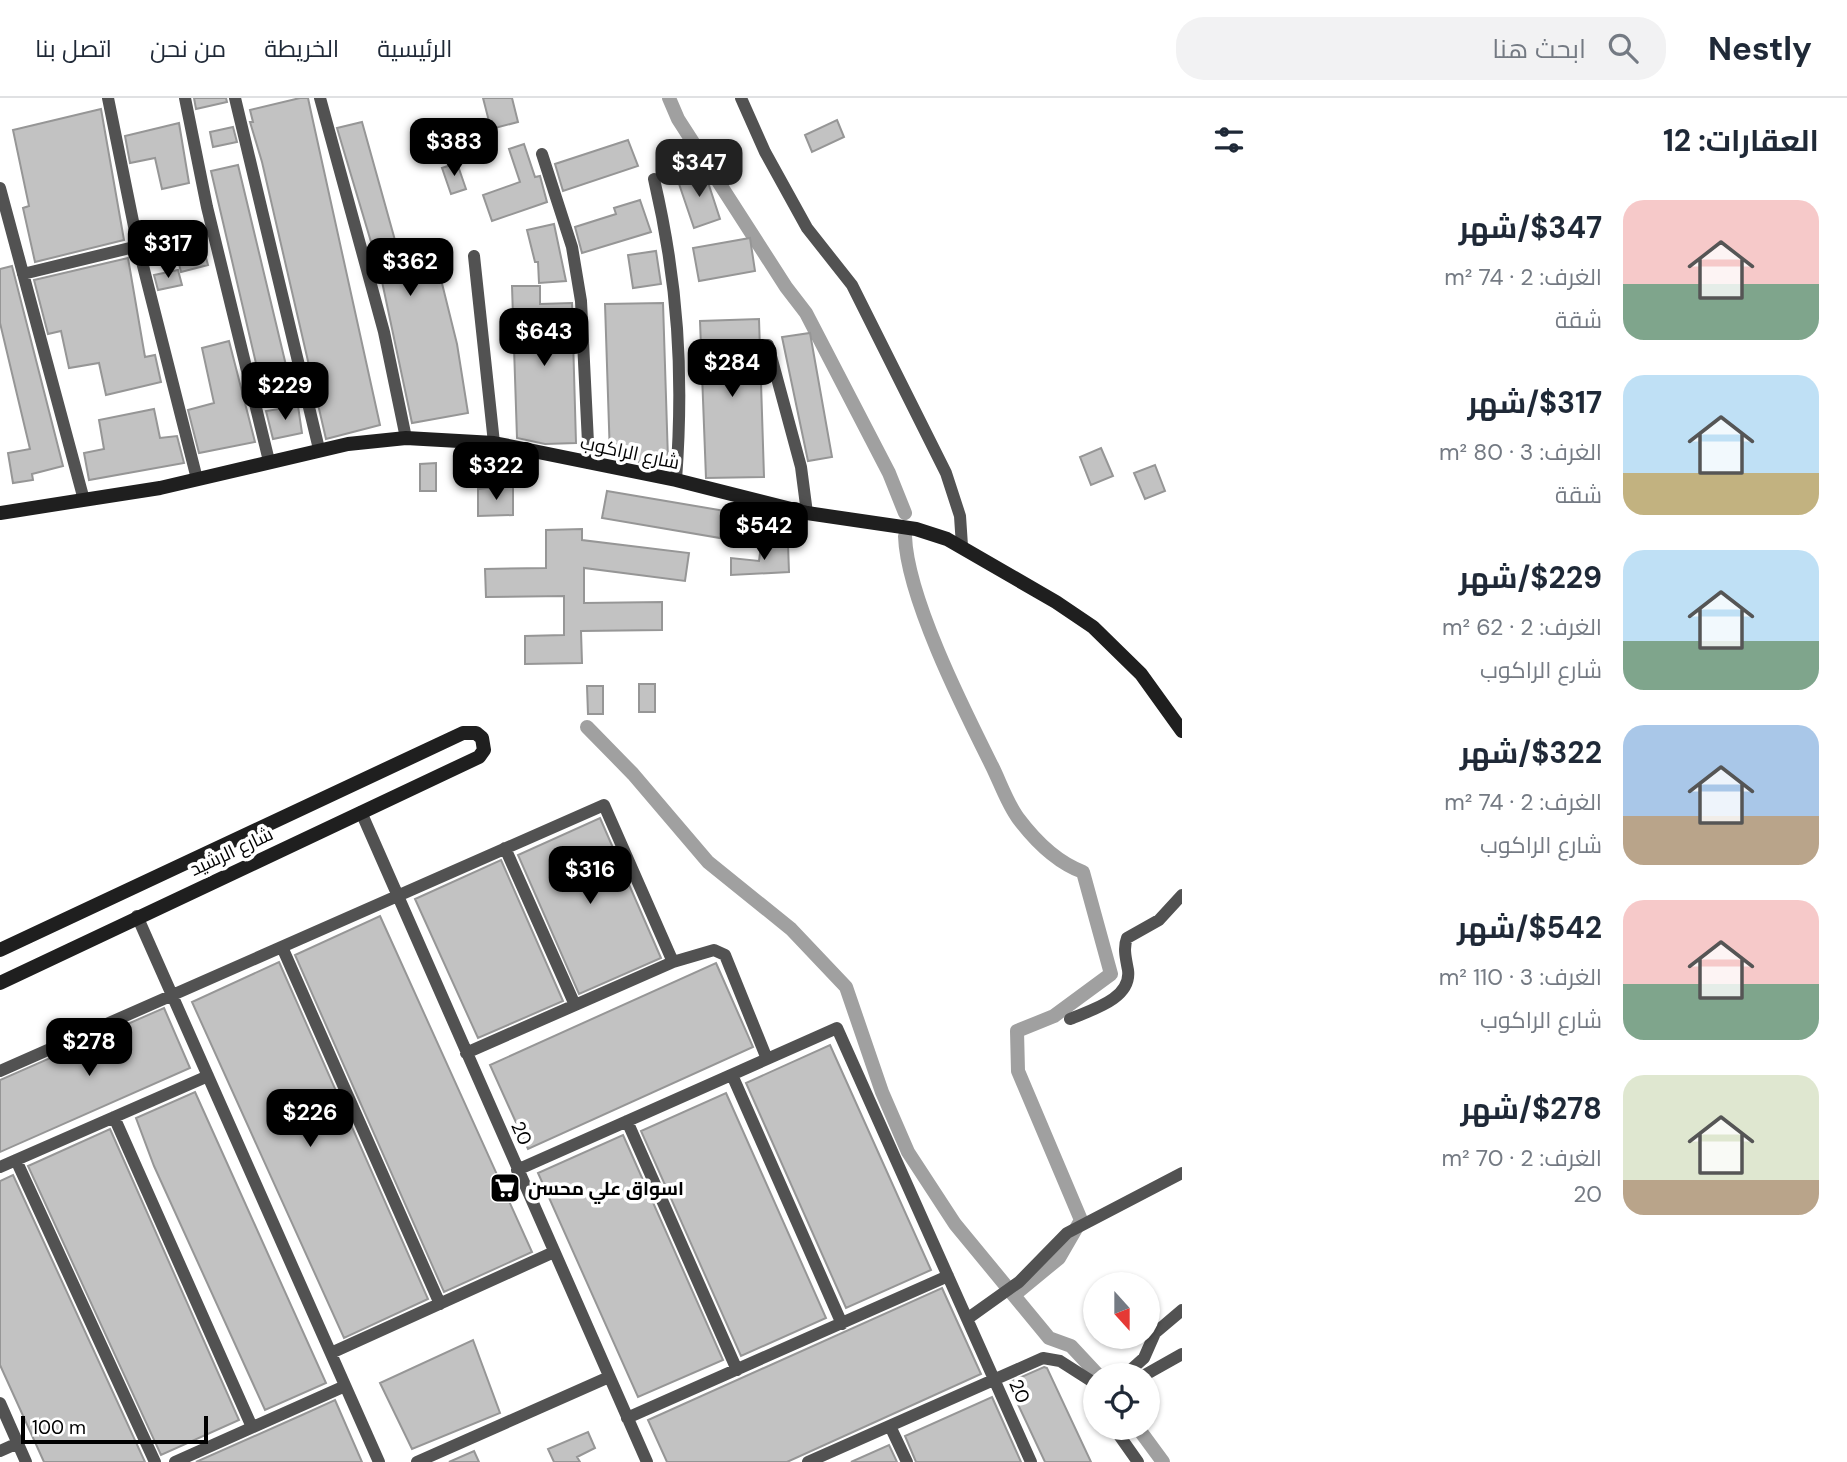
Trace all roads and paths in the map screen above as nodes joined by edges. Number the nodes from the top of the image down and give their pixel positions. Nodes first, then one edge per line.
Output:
1 (108, 98) edge
2 (185, 98) edge
3 (235, 98) edge
4 (320, 98) edge
5 (741, 98) edge
6 (542, 153) dead end
7 (654, 179) dead end
8 (0, 188) edge
9 (138, 246) junction
10 (474, 256) dead end
11 (23, 274) junction
12 (768, 345) dead end
13 (406, 438) junction
14 (494, 443) junction
15 (319, 449) junction
16 (270, 461) junction
17 (589, 463) junction
18 (197, 479) junction
19 (676, 480) junction
20 (84, 500) junction
21 (0, 513) edge
22 (807, 513) junction
23 (962, 546) junction
24 (1182, 731) edge
25 (361, 812) junction
26 (505, 848) junction
27 (125, 891) junction
28 (1182, 895) edge
29 (396, 896) junction
30 (137, 916) junction
31 (282, 947) junction
32 (0, 950) edge
33 (673, 962) junction
34 (0, 983) edge
35 (173, 995) junction
36 (575, 1005) junction
37 (1070, 1020) dead end
38 (466, 1054) junction
39 (768, 1059) junction
40 (0, 1071) edge
41 (732, 1075) junction
42 (208, 1076) junction
43 (114, 1117) junction
44 (627, 1121) junction
45 (16, 1160) junction
46 (0, 1167) edge
47 (517, 1170) junction
48 (1182, 1173) edge
49 (554, 1252) junction
50 (948, 1276) junction
51 (440, 1304) junction
52 (1182, 1310) edge
53 (967, 1319) junction
54 (842, 1324) junction
55 (331, 1353) junction
56 (1182, 1354) edge
57 (1139, 1363) edge
58 (1160, 1366) edge
59 (737, 1370) junction
60 (1083, 1376) edge
61 (609, 1377) junction
62 (994, 1380) junction
63 (345, 1386) junction
64 (0, 1403) edge
65 (627, 1418) junction
66 (890, 1426) junction
67 (252, 1427) junction
68 (1122, 1440) edge
69 (18, 1443) junction
70 (0, 1451) edge
71 (26, 1462) edge
72 (155, 1462) edge
73 (175, 1462) edge
74 (379, 1462) edge
75 (417, 1462) edge
76 (647, 1462) edge
77 (808, 1462) edge
78 (906, 1462) edge
79 (1031, 1462) edge
80 (1138, 1462) edge

1 - 9 street
2 - 16 street
3 - 15 street
4 - 13 street
5 - 23 street
6 - 17 street
7 - 19 street
8 - 11 street
9 - 11 street
9 - 18 street
10 - 14 street
11 - 20 street
12 - 22 street
13 - 14 street, شارع الراكوب
13 - 15 street, شارع الراكوب
14 - 17 street, شارع الراكوب
15 - 16 street, شارع الراكوب
16 - 18 street, شارع الراكوب
17 - 19 street, شارع الراكوب
18 - 20 street, شارع الراكوب
19 - 22 street, شارع الراكوب
20 - 21 street, شارع الراكوب
22 - 23 street, شارع الراكوب
23 - 24 street, شارع الراكوب
25 - 27 street, شارع الرشيد
25 - 29 street, 20
25 - 30 street, شارع الرشيد
26 - 29 street
26 - 33 street
26 - 36 street
27 - 30 street
27 - 32 street, شارع الرشيد
28 - 37 street
29 - 31 street
29 - 38 street, 20
30 - 34 street, شارع الرشيد
30 - 35 street
31 - 35 street
31 - 51 street
33 - 36 street
33 - 39 street
35 - 40 street
35 - 42 street
36 - 38 street
38 - 47 street, 20
39 - 41 street
39 - 50 street, 20
41 - 44 street
41 - 54 street
42 - 43 street
42 - 55 street
43 - 45 street
43 - 67 street
44 - 47 street
44 - 59 street
45 - 46 street
45 - 72 street
47 - 49 street, 20
48 - 53 street
49 - 51 street
49 - 61 street, 20
50 - 53 street, 20
50 - 54 street
51 - 55 street
52 - 57 street
53 - 62 street, 20
54 - 59 street
55 - 63 street
56 - 58 street
59 - 65 street
60 - 62 street
61 - 65 street, 20
61 - 75 street
62 - 66 street
62 - 79 street, 20
63 - 67 street
63 - 74 street
64 - 69 street
65 - 76 street, 20
66 - 77 street
66 - 78 street
67 - 73 street
68 - 80 street
69 - 70 street
69 - 71 street

